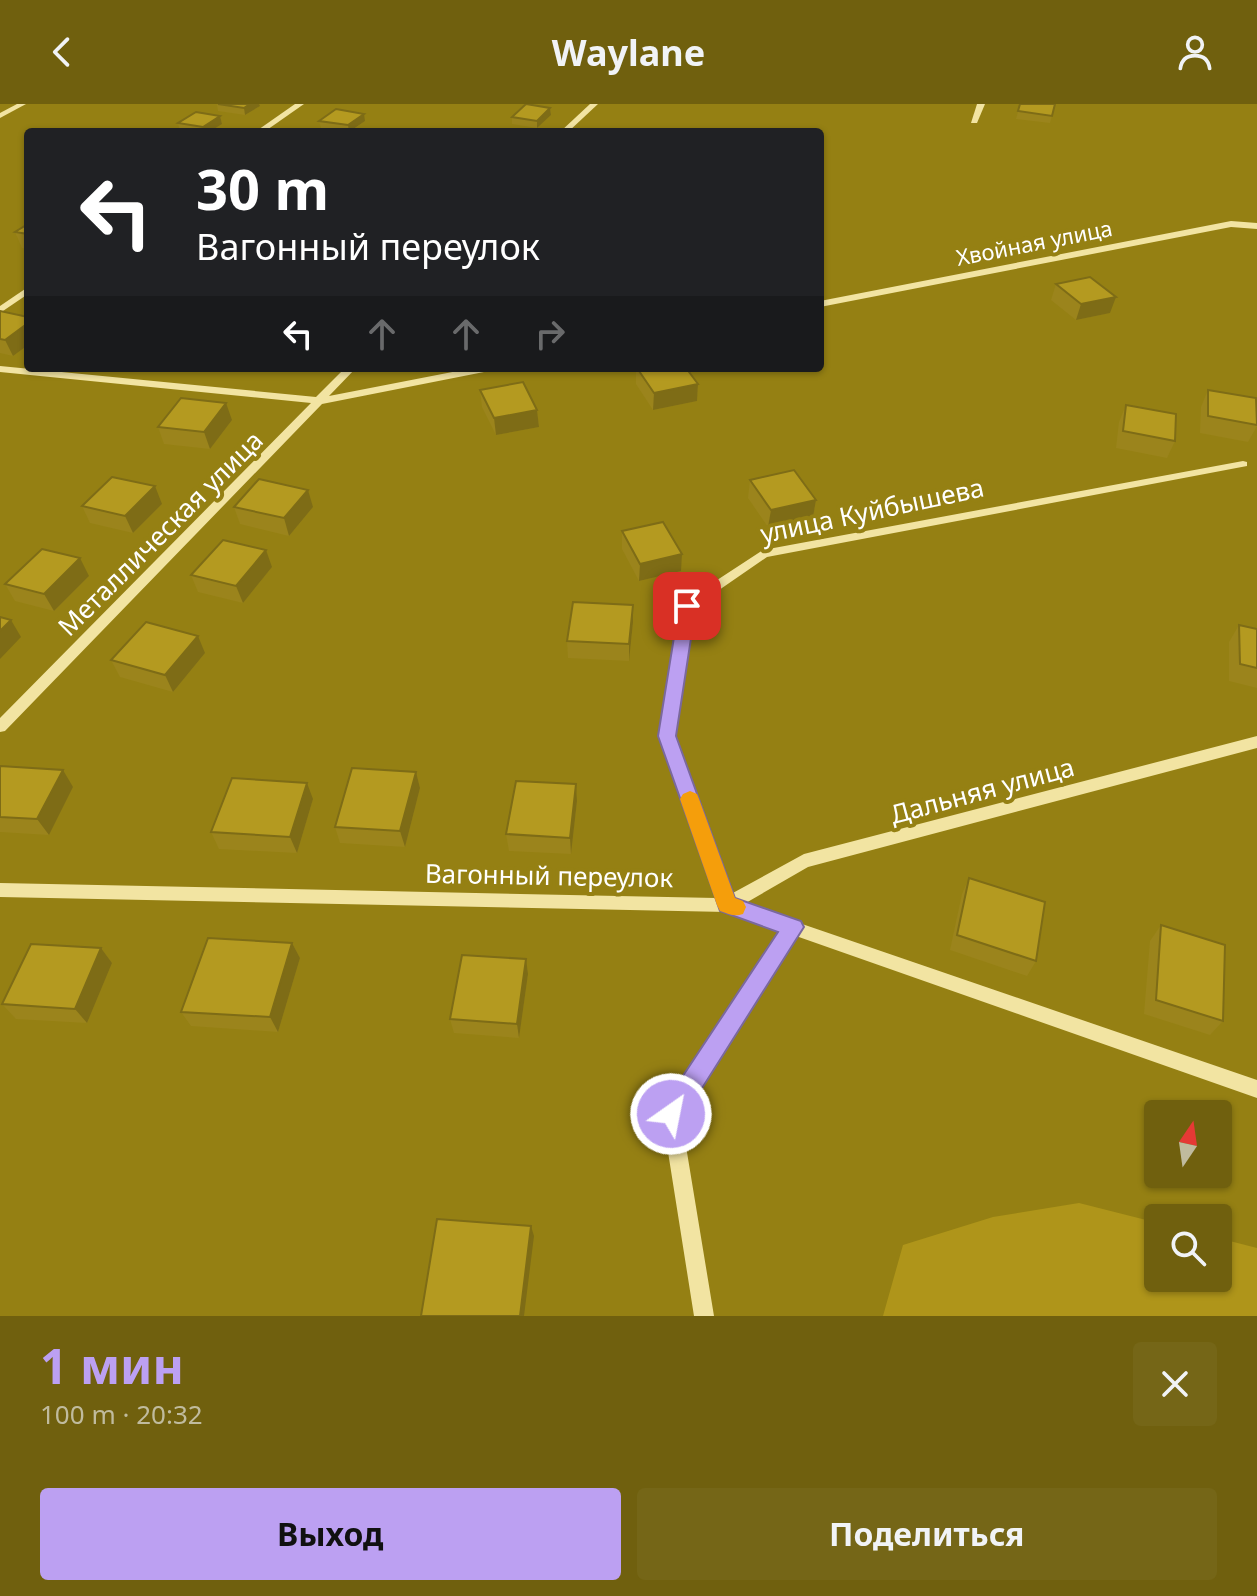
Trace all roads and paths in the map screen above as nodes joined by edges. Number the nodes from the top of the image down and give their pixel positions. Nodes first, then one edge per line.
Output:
1 (22, 104) edge
2 (300, 104) edge
3 (594, 104) edge
4 (981, 104) edge
5 (0, 116) edge
6 (974, 121) dead end
7 (265, 128) edge
8 (568, 128) edge
9 (1257, 226) edge
10 (24, 293) edge
11 (824, 303) edge
12 (0, 310) edge
13 (0, 369) edge
14 (24, 371) edge
15 (30, 372) edge
16 (347, 372) edge
17 (469, 372) edge
18 (321, 401) junction
19 (1243, 464) dead end
20 (0, 727) edge
21 (1257, 742) edge
22 (0, 890) edge
23 (727, 905) junction
24 (793, 927) junction
25 (1257, 1089) edge
26 (704, 1316) edge

1 - 5 street
2 - 7 street
3 - 8 street
4 - 6 street
9 - 11 street, Хвойная улица
10 - 12 street
13 - 14 street
15 - 18 street
16 - 18 street, Металлическая улица
17 - 18 street
18 - 20 street, Металлическая улица
19 - 23 street, улица Куйбышева
21 - 23 street, Дальняя улица
22 - 23 street, Вагонный переулок
23 - 24 street, Вагонный переулок
24 - 25 street, Вагонный переулок
24 - 26 street

